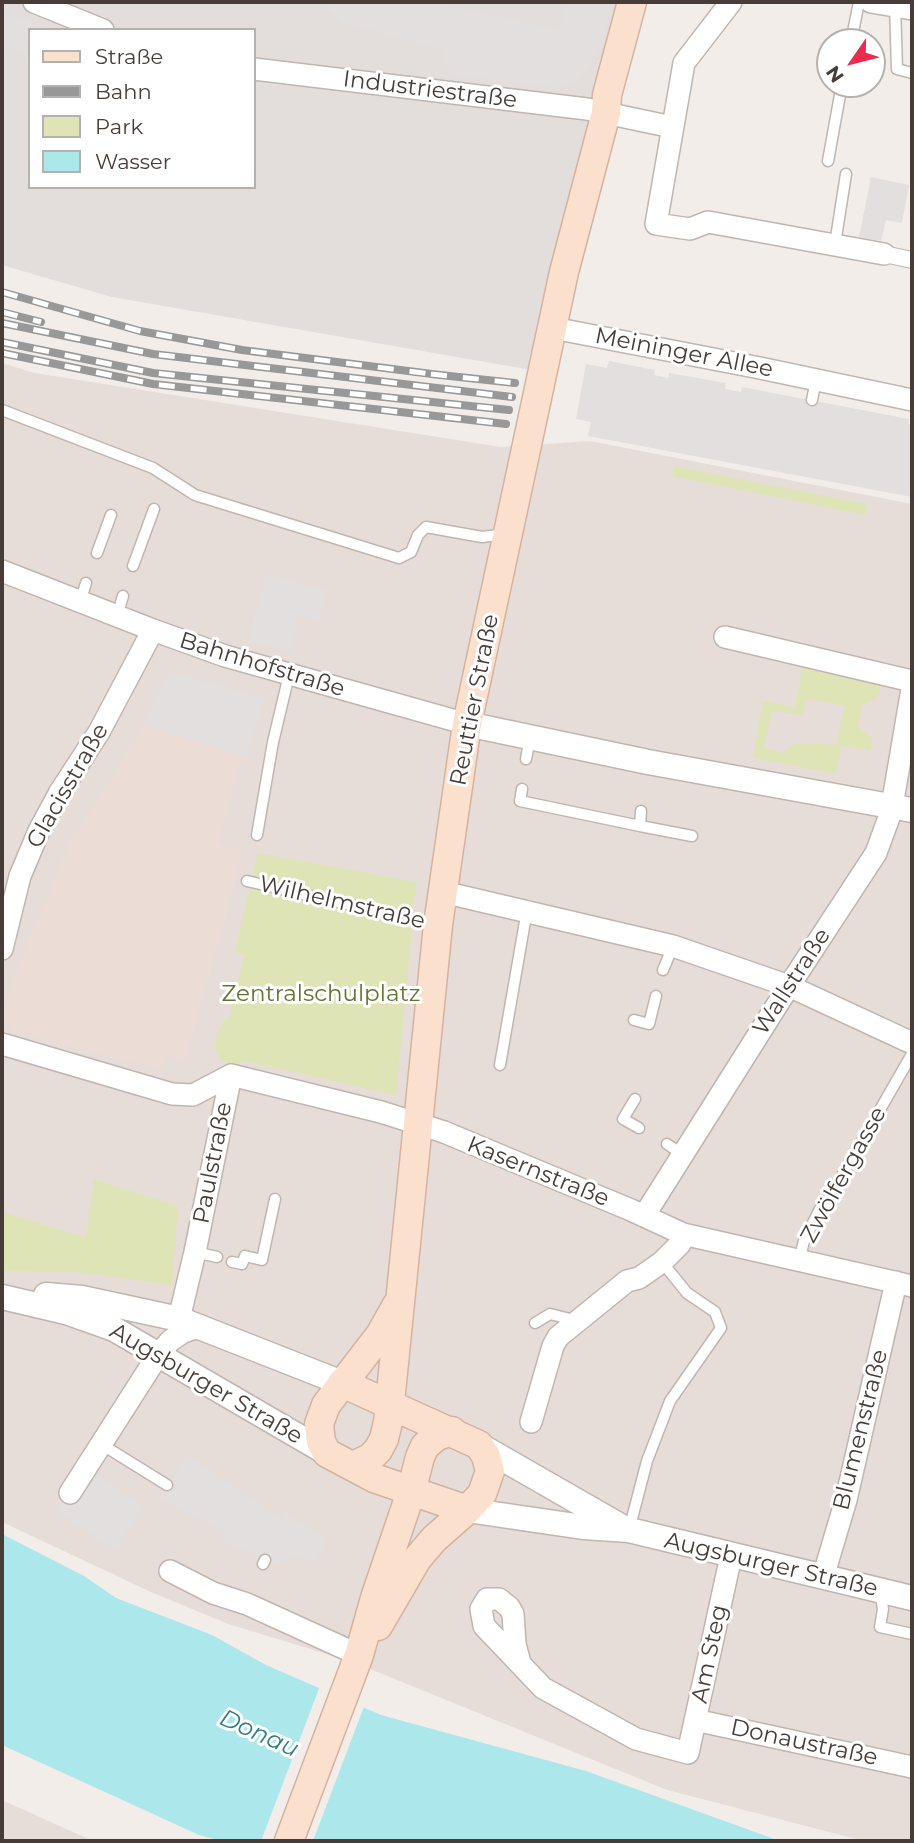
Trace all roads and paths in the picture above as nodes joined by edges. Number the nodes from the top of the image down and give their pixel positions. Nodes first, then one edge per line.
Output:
1 (34, 2) edge
2 (632, 2) edge
3 (648, 2) edge
4 (731, 2) edge
5 (859, 2) edge
6 (871, 2) edge
7 (903, 7) edge
8 (98, 28) edge
9 (854, 28) edge
10 (256, 69) edge
11 (912, 73) edge
12 (839, 98) edge
13 (606, 113) junction
14 (672, 127) junction
15 (828, 160) dead end
16 (846, 174) dead end
17 (835, 244) junction
18 (884, 254) joint
19 (912, 260) edge
20 (553, 328) junction
21 (912, 400) edge
22 (2, 410) edge
23 (154, 509) dead end
24 (111, 515) dead end
25 (512, 521) junction
26 (482, 537) junction
27 (97, 553) dead end
28 (134, 566) dead end
29 (502, 566) junction
30 (2, 571) edge
31 (153, 630) junction
32 (725, 637) dead end
33 (289, 675) junction
34 (912, 681) edge
35 (912, 690) edge
36 (467, 724) junction
37 (522, 789) dead end
38 (902, 808) edge
39 (641, 811) dead end
40 (640, 826) junction
41 (257, 835) dead end
42 (692, 836) dead end
43 (247, 881) dead end
44 (443, 892) junction
45 (527, 910) junction
46 (438, 925) junction
47 (673, 946) junction
48 (2, 949) edge
49 (663, 970) dead end
50 (789, 986) junction
51 (656, 996) dead end
52 (634, 1020) dead end
53 (912, 1043) edge
54 (2, 1044) edge
55 (912, 1054) edge
56 (500, 1065) dead end
57 (230, 1075) junction
58 (635, 1099) dead end
59 (419, 1123) junction
60 (639, 1128) dead end
61 (275, 1199) dead end
62 (644, 1216) junction
63 (683, 1234) junction
64 (195, 1252) junction
65 (217, 1257) dead end
66 (799, 1261) junction
67 (232, 1262) dead end
68 (662, 1262) junction
69 (904, 1284) edge
70 (2, 1295) edge
71 (402, 1296) junction
72 (578, 1321) junction
73 (190, 1323) junction
74 (535, 1323) dead end
75 (158, 1354) junction
76 (342, 1383) junction
77 (390, 1404) junction
78 (531, 1422) dead end
79 (452, 1431) junction
80 (101, 1444) junction
81 (479, 1445) junction
82 (327, 1453) junction
83 (353, 1466) junction
84 (167, 1485) dead end
85 (411, 1492) junction
86 (70, 1493) dead end
87 (467, 1510) junction
88 (629, 1530) junction
89 (731, 1556) junction
90 (170, 1571) dead end
91 (823, 1577) junction
92 (880, 1591) junction
93 (912, 1598) edge
94 (912, 1634) edge
95 (357, 1662) junction
96 (520, 1663) dead end
97 (695, 1720) junction
98 (912, 1767) edge
99 (289, 1841) edge

1 - 8 street
2 - 13 main road, Reuttier Straße
3 - 13 main road, Reuttier Straße
4 - 14 street
5 - 9 lane
6 - 7 street
7 - 11 lane
10 - 13 street, Industriestraße
12 - 15 lane
13 - 14 street
13 - 20 main road, Reuttier Straße
14 - 17 street
16 - 17 lane
17 - 18 street
18 - 19 street
20 - 21 street, Meininger Allee
20 - 25 main road, Reuttier Straße
22 - 26 lane
23 - 28 lane
24 - 27 lane
25 - 26 lane
25 - 29 main road, Reuttier Straße
26 - 29 lane
29 - 36 main road, Reuttier Straße
30 - 31 street, Bahnhofstraße
31 - 33 street, Bahnhofstraße
31 - 48 street, Glacisstraße
32 - 34 street
33 - 36 street, Bahnhofstraße
33 - 41 lane
35 - 38 street, Wallstraße
36 - 38 street, Bahnhofstraße
36 - 44 main road, Reuttier Straße
37 - 40 lane
38 - 50 street, Wallstraße
39 - 40 lane
40 - 42 lane
43 - 46 lane, Wilhelmstraße
44 - 45 street, Wilhelmstraße
44 - 46 main road, Reuttier Straße
45 - 47 street, Wilhelmstraße
45 - 56 lane
46 - 59 main road, Reuttier Straße
47 - 49 lane
47 - 50 street, Wilhelmstraße
50 - 53 street, Wilhelmstraße
50 - 62 street, Wallstraße
51 - 52 lane
54 - 57 street
55 - 66 lane, Zwölfergasse
57 - 59 street, Kasernstraße
57 - 64 street, Paulstraße
58 - 60 lane
59 - 62 street, Kasernstraße
59 - 71 main road, Reuttier Straße
61 - 67 lane
62 - 63 street, Kasernstraße
63 - 66 street, Kasernstraße
63 - 68 street
64 - 65 lane, Paulstraße
64 - 73 street, Paulstraße
66 - 69 street, Kasernstraße
68 - 72 street
68 - 88 lane
69 - 91 street, Blumenstraße
70 - 73 street, Augsburger Straße
70 - 75 street, Augsburger Straße
71 - 76 main road, Reuttier Straße
71 - 77 main road, Reuttier Straße
72 - 74 lane
72 - 78 street
73 - 75 street
73 - 76 street, Augsburger Straße
75 - 80 street
75 - 82 street, Augsburger Straße
76 - 77 main road
76 - 82 main road
77 - 79 main road
77 - 83 main road
79 - 81 main road
79 - 85 main road
80 - 84 lane
80 - 86 street
81 - 87 main road
81 - 88 street, Augsburger Straße
82 - 83 main road
83 - 85 main road
85 - 87 main road
85 - 95 main road
87 - 88 street, Augsburger Straße
87 - 95 main road
88 - 89 street, Augsburger Straße
89 - 91 street, Augsburger Straße
89 - 97 street, Am Steg
90 - 95 street
91 - 92 street, Augsburger Straße
92 - 93 street, Augsburger Straße
92 - 94 lane
95 - 99 main road
96 - 97 street, Am Steg
97 - 98 street, Donaustraße

